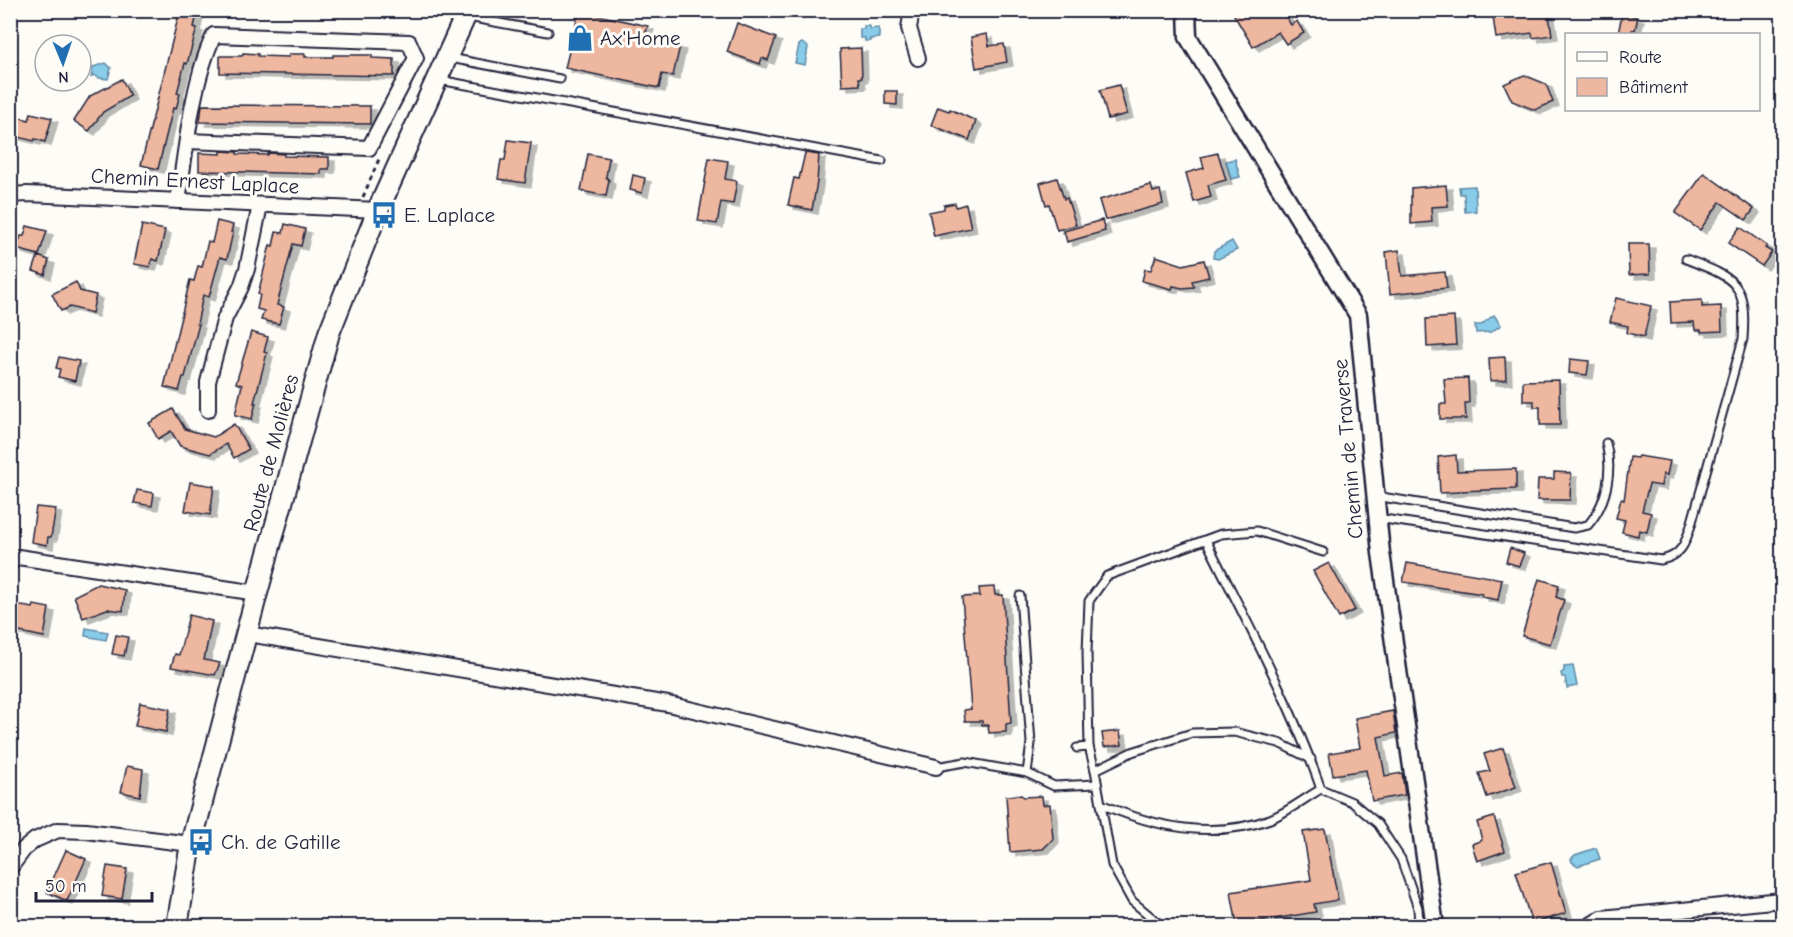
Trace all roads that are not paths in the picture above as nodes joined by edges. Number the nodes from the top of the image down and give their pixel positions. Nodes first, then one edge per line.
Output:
1 (912, 10) edge
2 (1187, 10) edge
3 (467, 14) edge
4 (548, 32) dead end
5 (447, 57) junction
6 (918, 58) dead end
7 (437, 79) junction
8 (560, 79) dead end
9 (188, 141) junction
10 (882, 161) dead end
11 (10, 195) edge
12 (178, 201) junction
13 (260, 205) junction
14 (378, 210) junction
15 (1686, 259) dead end
16 (208, 410) dead end
17 (1606, 443) dead end
18 (1375, 496) junction
19 (1377, 518) junction
20 (1206, 540) junction
21 (1323, 552) dead end
22 (10, 562) edge
23 (257, 593) junction
24 (1020, 596) dead end
25 (247, 634) junction
26 (1089, 747) junction
27 (1077, 748) dead end
28 (1311, 759) junction
29 (936, 767) joint
30 (1095, 770) junction
31 (1027, 773) junction
32 (1096, 784) junction
33 (1321, 789) junction
34 (1101, 804) junction
35 (191, 844) junction
36 (11, 865) edge
37 (1782, 900) edge
38 (177, 927) edge
39 (1162, 927) edge
40 (1419, 927) edge
41 (1435, 927) edge
42 (1588, 927) edge

1 - 6 street
2 - 18 street, Chemin de Traverse
3 - 4 lane
3 - 5 main road, Route de Molières
5 - 7 main road, Route de Molières
5 - 8 lane
7 - 10 lane
7 - 14 main road, Route de Molières
9 - 9 street
9 - 12 street
11 - 12 street, Chemin Ernest Laplace
12 - 13 street, Chemin Ernest Laplace
13 - 14 street, Chemin Ernest Laplace
13 - 16 street
14 - 23 main road, Route de Molières
15 - 19 lane
17 - 18 lane
18 - 19 street, Chemin de Traverse
19 - 41 street, Chemin de Traverse
20 - 21 lane
20 - 26 lane
20 - 28 lane
22 - 23 street
23 - 25 main road, Route de Molières
24 - 31 lane
25 - 29 street
25 - 35 main road, Route de Molières
26 - 27 lane
26 - 30 lane
28 - 30 lane
28 - 33 lane
29 - 31 lane
30 - 32 lane
31 - 32 lane
32 - 34 lane
33 - 34 lane
33 - 40 lane
34 - 39 lane
35 - 36 street
35 - 38 main road, Route de Molières
37 - 42 street

